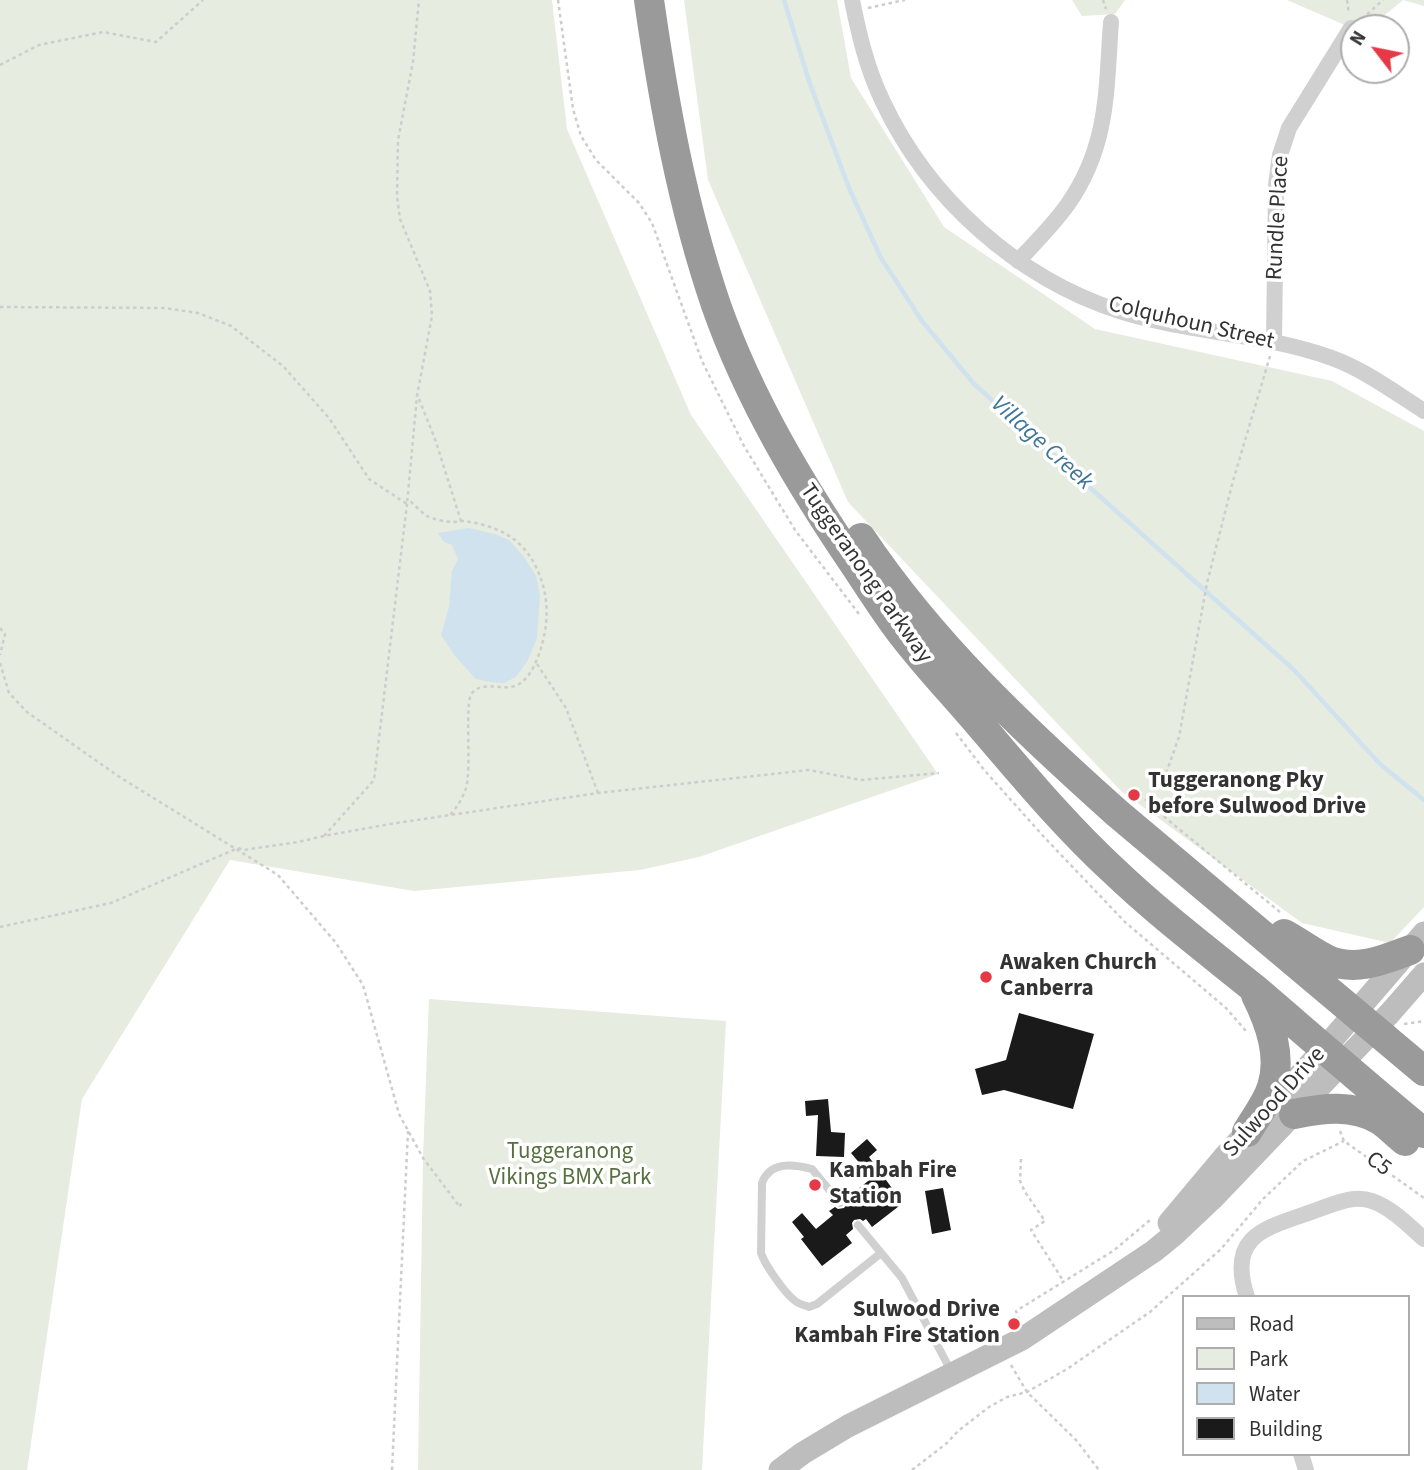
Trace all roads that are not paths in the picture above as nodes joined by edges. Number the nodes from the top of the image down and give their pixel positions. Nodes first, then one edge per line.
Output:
1 (649, 0) edge
2 (668, 0) edge
3 (854, 6) edge
4 (1111, 22) dead end
5 (1340, 46) edge
6 (1018, 261) junction
7 (1274, 342) junction
8 (1424, 411) edge
9 (1231, 907) junction
10 (1419, 952) edge
11 (1252, 988) junction
12 (1377, 1022) junction
13 (1333, 1056) junction
14 (1424, 1071) edge
15 (1294, 1114) junction
16 (1247, 1132) junction
17 (1424, 1133) edge
18 (1424, 1151) edge
19 (840, 1203) dead end
20 (858, 1225) dead end
21 (1424, 1239) edge
22 (881, 1253) junction
23 (1123, 1271) junction
24 (1246, 1295) edge
25 (953, 1374) junction
26 (780, 1470) edge

1 - 11 highway, Tuggeranong Parkway
2 - 9 highway, Tuggeranong Parkway
3 - 6 street, Colquhoun Street
4 - 6 street
5 - 7 street, Rundle Place
6 - 7 street, Colquhoun Street
7 - 8 street, Colquhoun Street
9 - 10 highway
9 - 12 highway, Tuggeranong Parkway
10 - 12 main road, Sulwood Drive
11 - 13 highway, Tuggeranong Parkway
11 - 16 highway
12 - 13 main road, Sulwood Drive
12 - 14 highway, Tuggeranong Parkway
13 - 15 main road, Sulwood Drive
13 - 16 main road, Sulwood Drive
13 - 17 highway, Tuggeranong Parkway
15 - 18 highway
15 - 23 main road, Sulwood Drive
16 - 23 main road, Sulwood Drive
19 - 22 lane
20 - 22 lane
21 - 24 street
22 - 25 lane
23 - 25 main road, Sulwood Drive
25 - 26 main road, Sulwood Drive

